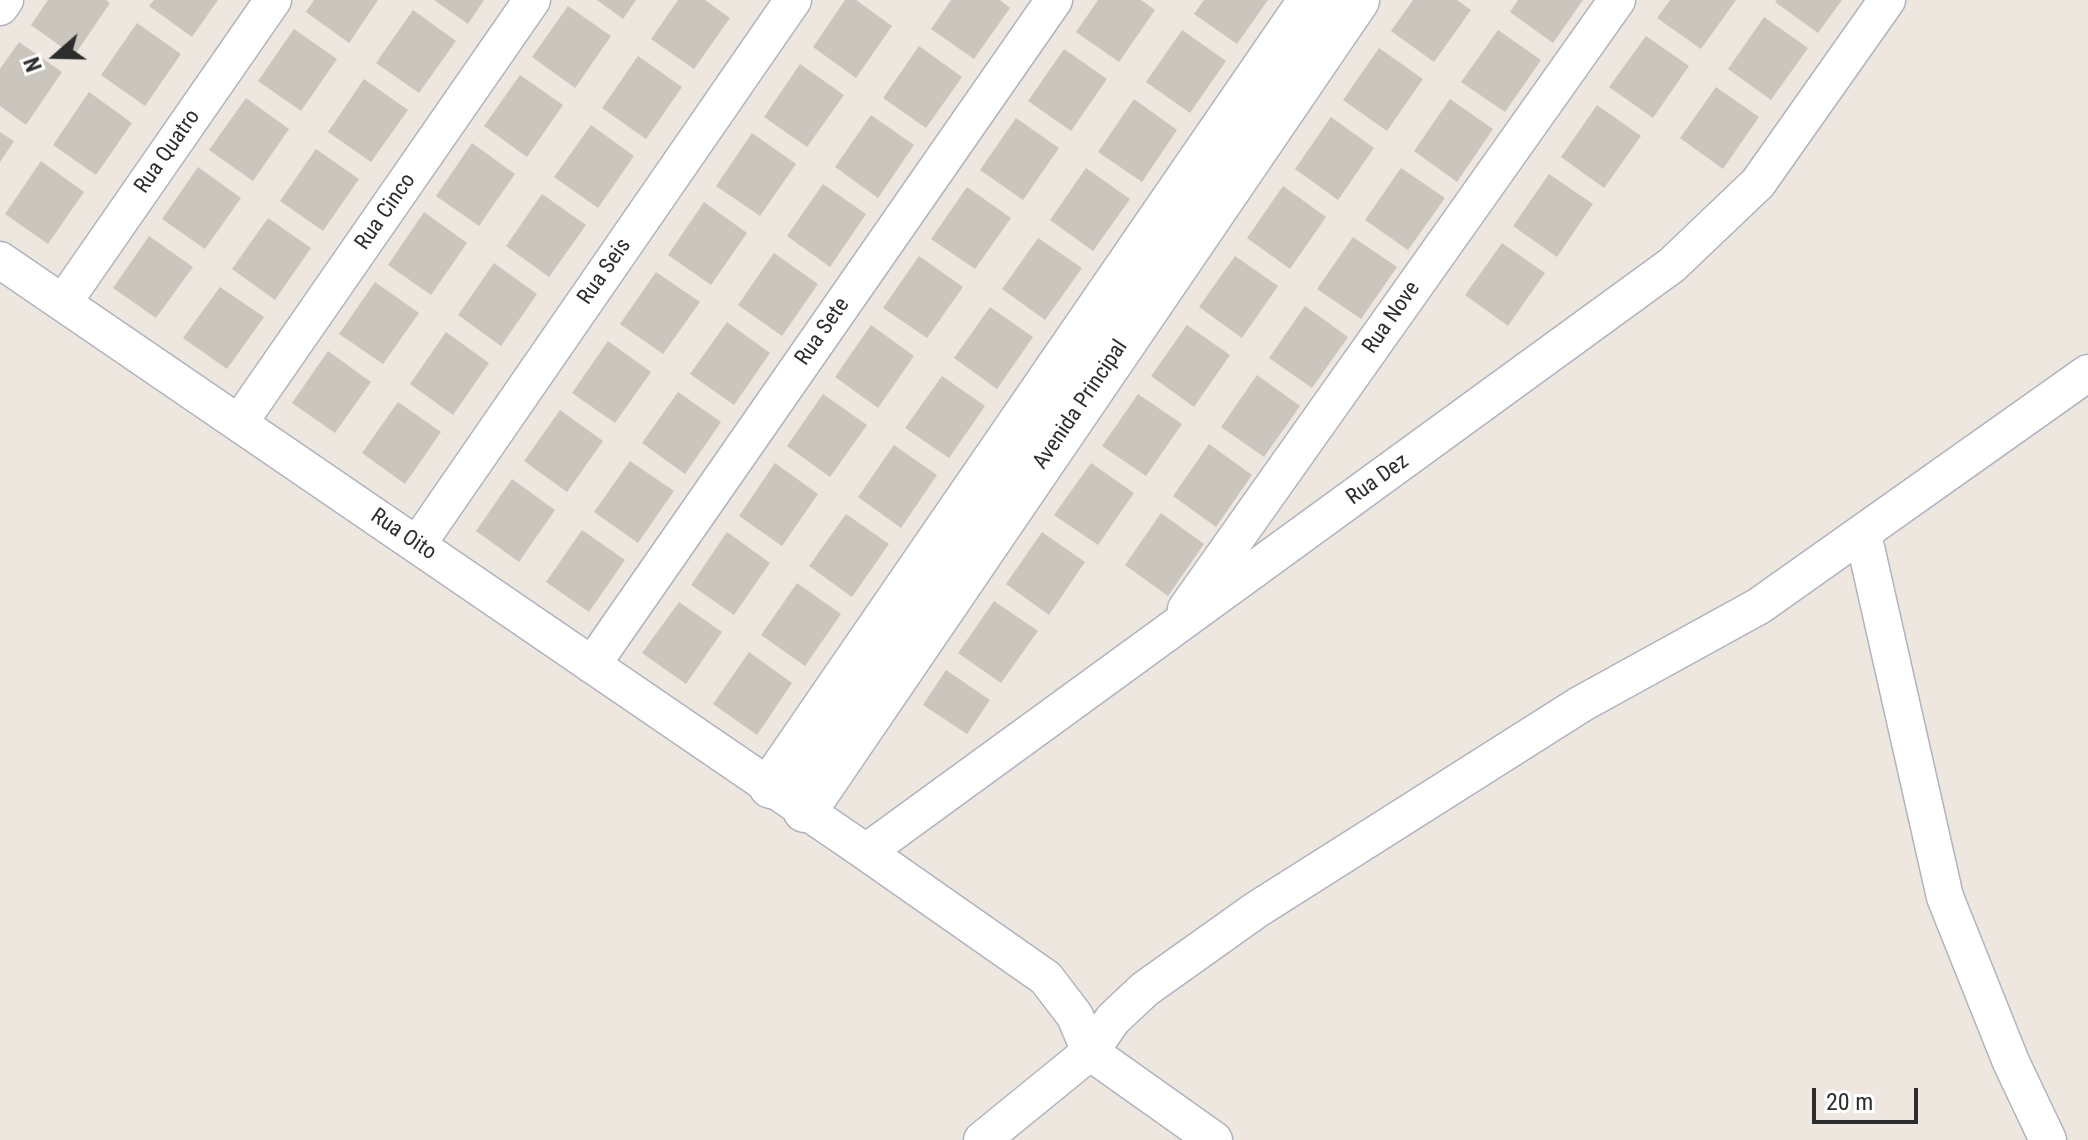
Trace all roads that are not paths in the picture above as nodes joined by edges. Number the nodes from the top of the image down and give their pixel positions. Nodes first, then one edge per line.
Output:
1 (5, 0) edge
2 (273, 0) edge
3 (532, 0) edge
4 (793, 0) edge
5 (1054, 0) edge
6 (1311, 0) edge
7 (1357, 0) edge
8 (1617, 0) edge
9 (1887, 0) edge
10 (0, 7) edge
11 (0, 260) edge
12 (63, 303) junction
13 (2088, 373) edge
14 (239, 423) junction
15 (1863, 534) junction
16 (417, 545) junction
17 (1166, 636) junction
18 (592, 665) junction
19 (788, 798) junction
20 (866, 852) junction
21 (1090, 1052) junction
22 (982, 1140) edge
23 (1214, 1140) edge
24 (2048, 1140) edge

1 - 10 street
2 - 12 street, Rua Quatro
3 - 14 street, Rua Cinco
4 - 16 street, Rua Seis
5 - 18 street, Rua Sete
6 - 19 street, Avenida Principal
7 - 19 street, Avenida Principal
8 - 17 street, Rua Nove
9 - 17 street, Rua Dez
11 - 12 street, Rua Oito
12 - 14 street, Rua Oito
13 - 15 street
14 - 16 street, Rua Oito
15 - 21 street
15 - 24 street
16 - 18 street, Rua Oito
17 - 20 street, Rua Dez
18 - 19 street, Rua Oito
19 - 20 street
20 - 21 street
21 - 22 street
21 - 23 street

